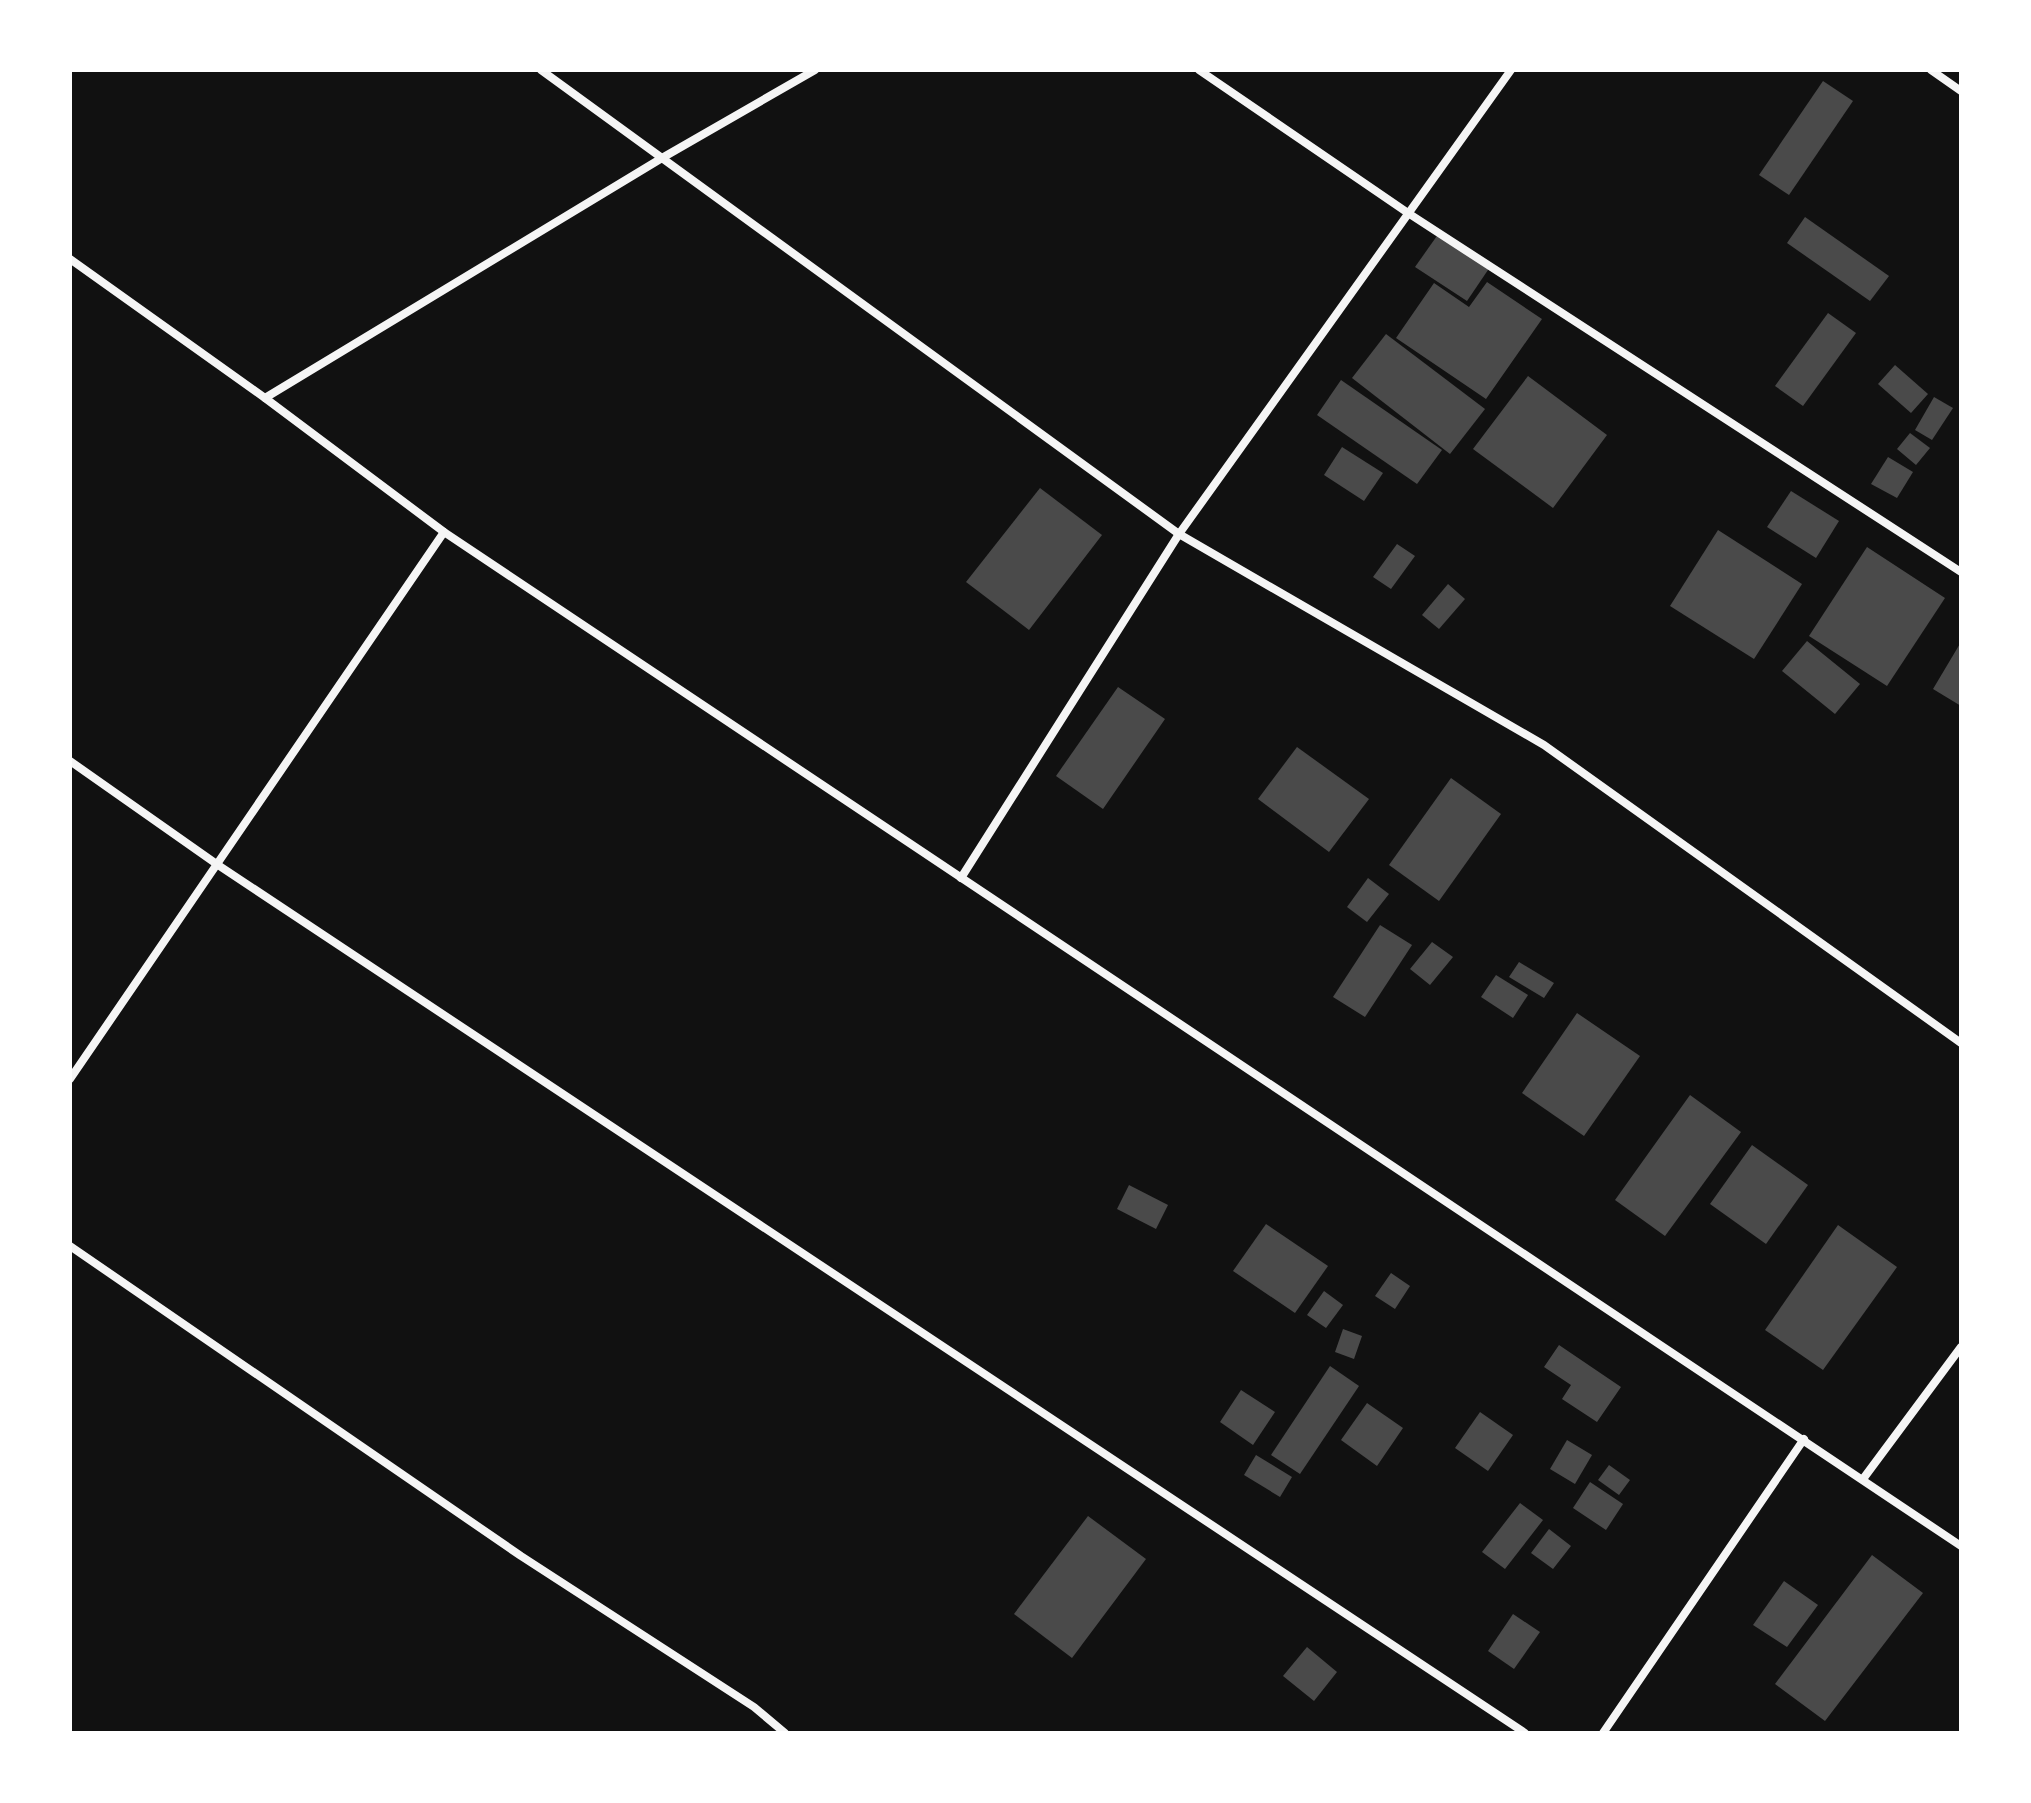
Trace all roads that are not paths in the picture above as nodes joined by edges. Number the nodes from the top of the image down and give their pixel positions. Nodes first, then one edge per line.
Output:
1 (541, 70) edge
2 (815, 70) edge
3 (1199, 70) edge
4 (1511, 70) edge
5 (1931, 70) edge
6 (1961, 91) edge
7 (662, 158) junction
8 (1408, 213) junction
9 (70, 259) edge
10 (265, 398) junction
11 (444, 532) junction
12 (1179, 534) junction
13 (1961, 572) edge
14 (70, 761) edge
15 (218, 865) junction
16 (961, 878) junction
17 (1961, 1043) edge
18 (70, 1079) edge
19 (70, 1246) edge
20 (1961, 1347) edge
21 (1804, 1439) junction
22 (1863, 1479) junction
23 (1961, 1546) edge
24 (785, 1733) edge
25 (1525, 1733) edge
26 (1603, 1733) edge

1 - 7 street
2 - 7 street
3 - 8 street
4 - 8 street
5 - 6 street
7 - 10 street
7 - 12 street
8 - 12 street
8 - 13 street
9 - 10 street
10 - 11 street
11 - 15 street
11 - 16 street
12 - 16 street
12 - 17 street
14 - 15 street
15 - 18 street
15 - 25 street
16 - 21 street
19 - 24 street
20 - 22 street
21 - 22 street
21 - 26 street
22 - 23 street

